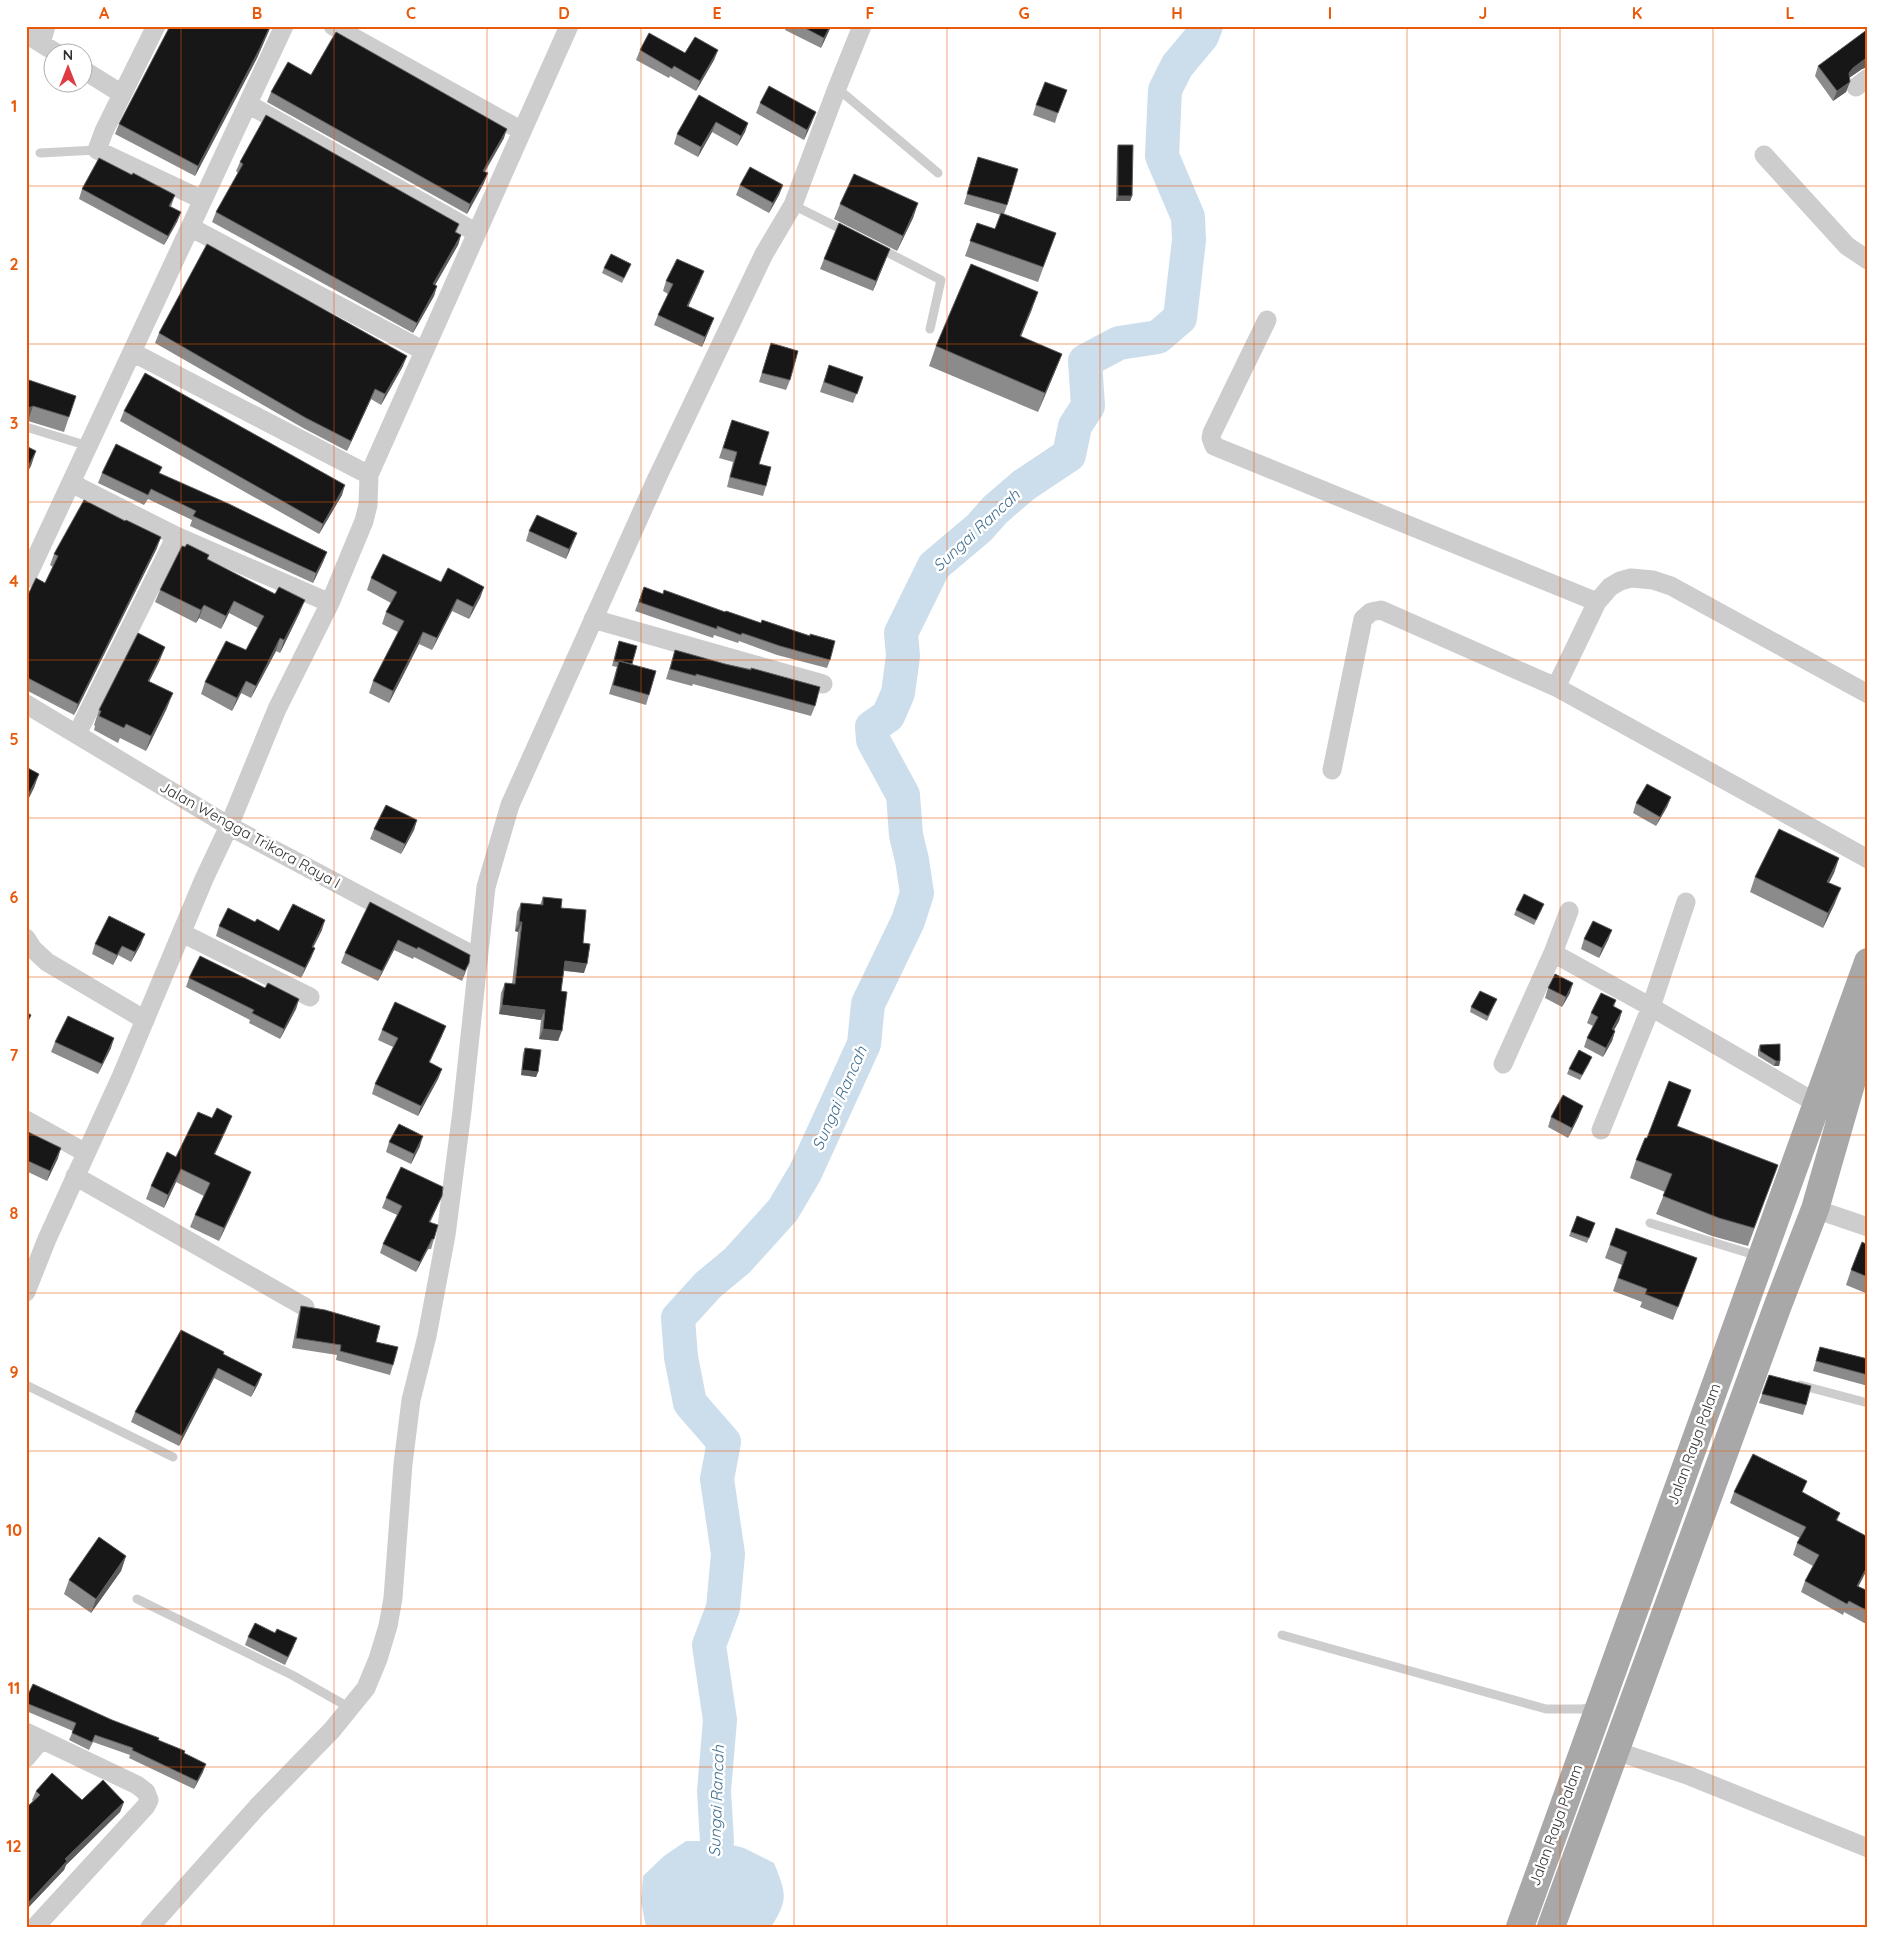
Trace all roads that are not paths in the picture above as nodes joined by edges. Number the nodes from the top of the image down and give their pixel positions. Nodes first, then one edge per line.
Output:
1 (156, 26) edge
2 (284, 26) edge
3 (333, 26) edge
4 (569, 26) edge
5 (862, 26) edge
6 (92, 75) edge
7 (837, 88) junction
8 (122, 94) junction
9 (248, 104) junction
10 (522, 132) junction
11 (97, 150) junction
12 (40, 152) dead end
13 (1764, 155) dead end
14 (938, 173) dead end
15 (203, 200) junction
16 (794, 205) junction
17 (190, 227) junction
18 (477, 233) junction
19 (853, 235) edge
20 (870, 244) edge
21 (1868, 260) edge
22 (1267, 320) dead end
23 (930, 329) dead end
24 (424, 351) junction
25 (132, 352) junction
26 (26, 428) edge
27 (88, 446) junction
28 (369, 475) junction
29 (71, 483) junction
30 (176, 536) junction
31 (26, 579) edge
32 (1597, 602) junction
33 (330, 603) junction
34 (593, 618) junction
35 (823, 684) dead end
36 (1556, 687) junction
37 (1868, 694) edge
38 (26, 704) edge
39 (77, 734) junction
40 (1332, 770) dead end
41 (229, 826) junction
42 (1868, 859) edge
43 (1686, 902) dead end
44 (1569, 910) dead end
45 (182, 934) junction
46 (26, 938) edge
47 (1553, 953) junction
48 (478, 958) junction
49 (1868, 962) edge
50 (310, 997) dead end
51 (1651, 1007) junction
52 (145, 1020) junction
53 (1868, 1025) edge
54 (1503, 1064) dead end
55 (1816, 1103) junction
56 (26, 1120) edge
57 (1601, 1130) dead end
58 (86, 1153) junction
59 (75, 1176) junction
60 (1816, 1209) junction
61 (1650, 1223) dead end
62 (1868, 1227) edge
63 (1760, 1257) junction
64 (26, 1292) edge
65 (305, 1307) edge
66 (1744, 1369) junction
67 (1792, 1382) edge
68 (26, 1385) edge
69 (1868, 1403) edge
70 (172, 1457) dead end
71 (137, 1600) dead end
72 (1282, 1635) dead end
73 (1599, 1706) junction
74 (350, 1708) junction
75 (34, 1736) edge
76 (1616, 1751) junction
77 (26, 1758) edge
78 (1868, 1848) edge
79 (35, 1927) edge
80 (150, 1927) edge
81 (1520, 1927) edge
82 (1551, 1927) edge

1 - 8 street
2 - 9 street
3 - 10 street
4 - 10 street
5 - 7 street
6 - 8 street
7 - 14 lane
7 - 16 street
8 - 11 street
9 - 15 street
9 - 18 street
10 - 18 street
11 - 12 lane
11 - 15 street
13 - 21 street
15 - 17 street
16 - 19 lane
16 - 34 street
17 - 24 street
17 - 25 street
18 - 24 street
20 - 23 lane
22 - 32 street
24 - 28 street
25 - 27 street
25 - 28 street
26 - 27 lane
27 - 29 street
28 - 33 street
29 - 30 street
29 - 31 street
30 - 33 street
30 - 39 street
32 - 36 street
32 - 37 street
33 - 41 street
34 - 35 street
34 - 48 street
36 - 40 street
36 - 42 street
38 - 39 street, Jalan Wengga Trikora Raya I
39 - 41 street, Jalan Wengga Trikora Raya I
41 - 45 street
41 - 48 street, Jalan Wengga Trikora Raya I
43 - 51 street
44 - 47 street
45 - 50 street
45 - 52 street
46 - 52 street
47 - 51 street
47 - 54 street
48 - 74 street
49 - 55 main road, Jalan Raya Palam
51 - 55 street
51 - 57 street
52 - 58 street
53 - 60 main road, Jalan Raya Palam
55 - 63 main road, Jalan Raya Palam
56 - 58 street
58 - 59 street
59 - 64 street
59 - 65 street
60 - 62 street
60 - 66 main road, Jalan Raya Palam
61 - 63 lane
63 - 66 main road, Jalan Raya Palam
66 - 73 main road, Jalan Raya Palam
66 - 76 main road, Jalan Raya Palam
67 - 69 lane
68 - 70 lane
71 - 74 lane
72 - 73 lane
73 - 81 main road, Jalan Raya Palam
74 - 80 street
75 - 77 street
75 - 79 street
76 - 78 street
76 - 82 main road, Jalan Raya Palam

